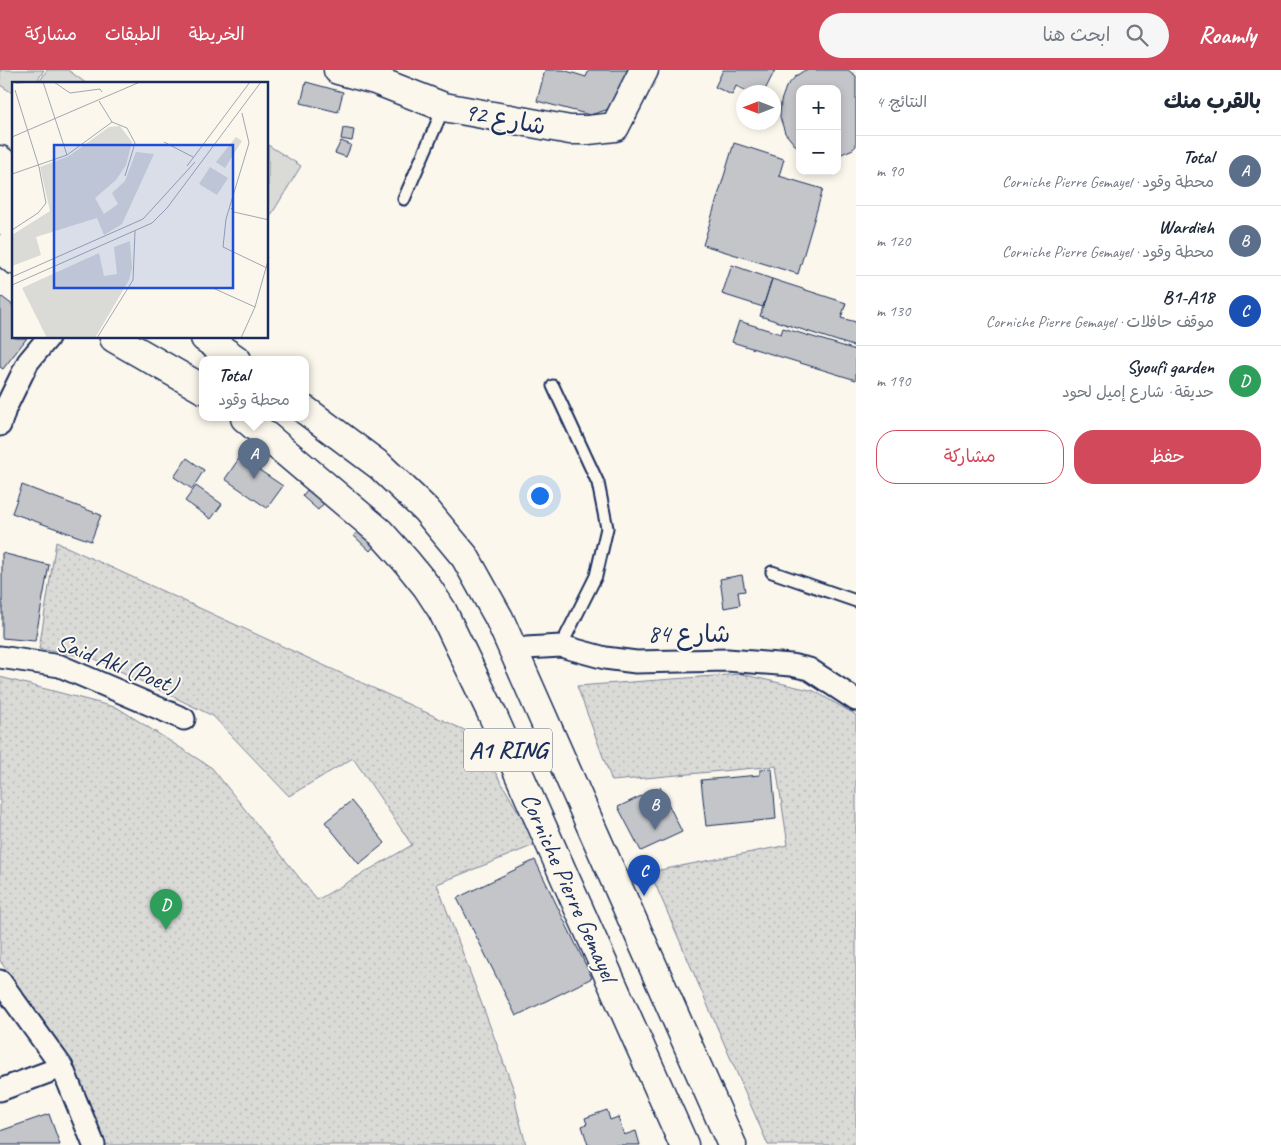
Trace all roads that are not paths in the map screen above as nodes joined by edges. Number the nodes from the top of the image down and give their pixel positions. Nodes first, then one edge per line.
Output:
1 (338, 70) edge
2 (644, 70) edge
3 (382, 75) edge
4 (444, 107) junction
5 (0, 160) edge
6 (12, 169) edge
7 (0, 187) edge
8 (12, 196) edge
9 (404, 199) dead end
10 (0, 217) edge
11 (12, 226) edge
12 (0, 249) edge
13 (12, 258) edge
14 (47, 339) edge
15 (116, 339) edge
16 (154, 339) edge
17 (206, 339) edge
18 (219, 339) edge
19 (231, 356) edge
20 (238, 356) edge
21 (199, 378) edge
22 (553, 386) dead end
23 (199, 387) edge
24 (309, 413) edge
25 (248, 421) edge
26 (0, 425) edge
27 (772, 572) dead end
28 (856, 601) edge
29 (561, 646) junction
30 (516, 654) junction
31 (0, 657) edge
32 (856, 700) edge
33 (184, 719) dead end
34 (0, 980) edge
35 (62, 1067) junction
36 (0, 1090) edge
37 (94, 1145) edge
38 (684, 1145) edge
39 (732, 1145) edge

1 - 3 main road, شارع 92
2 - 4 main road, شارع 92
3 - 4 main road, شارع 92
4 - 9 lane
5 - 6 main road
7 - 8 main road
10 - 11 main road
12 - 13 main road
14 - 26 street
15 - 23 main road
16 - 21 main road
17 - 19 main road
18 - 20 main road
22 - 29 lane
24 - 30 main road, Corniche Pierre Gemayel / A1 RING
25 - 38 main road, Corniche Pierre Gemayel / A1 RING
27 - 28 lane
29 - 30 street, شارع 84
29 - 32 street, شارع 84
30 - 39 main road, Corniche Pierre Gemayel / A1 RING
31 - 33 street, Said Akl (Poet)
34 - 35 street
35 - 36 street
35 - 37 street

